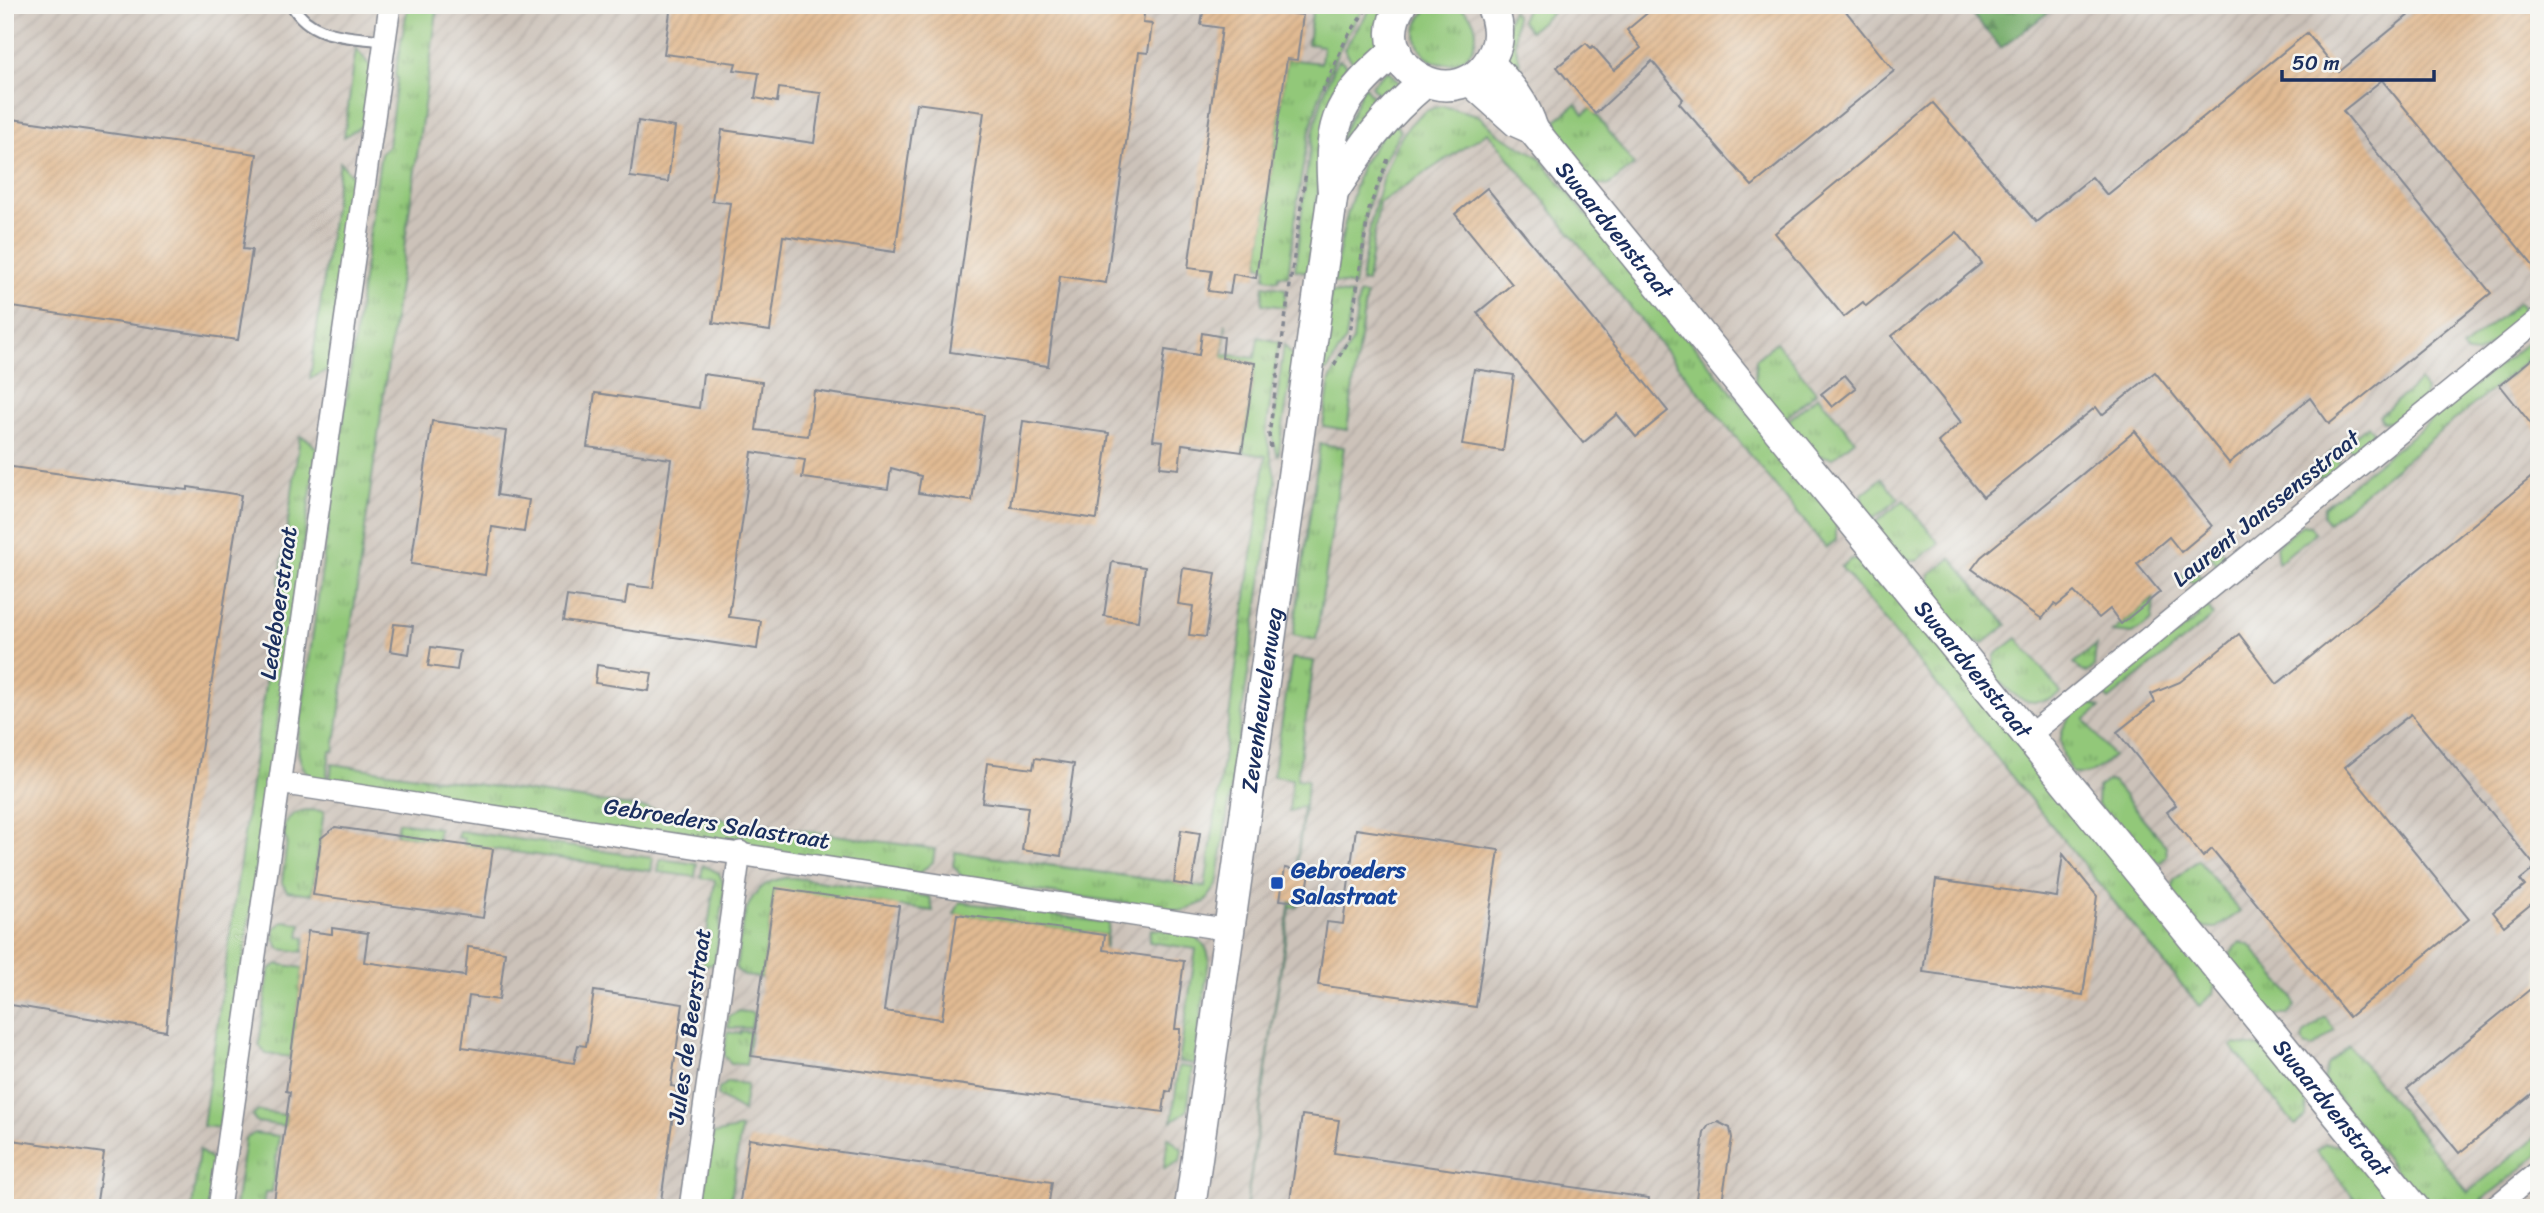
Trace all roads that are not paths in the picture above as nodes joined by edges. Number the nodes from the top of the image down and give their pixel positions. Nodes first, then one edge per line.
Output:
1 (292, 5) edge
2 (390, 5) edge
3 (1401, 5) edge
4 (1495, 7) edge
5 (385, 41) junction
6 (1395, 50) junction
7 (1479, 71) junction
8 (1425, 82) junction
9 (1333, 192) junction
10 (2539, 319) edge
11 (2028, 737) junction
12 (279, 783) junction
13 (740, 852) junction
14 (1230, 930) junction
15 (2539, 1171) edge
16 (219, 1208) edge
17 (690, 1208) edge
18 (1190, 1208) edge
19 (2414, 1208) edge
20 (2494, 1208) edge

1 - 5 lane
2 - 5 street, Ledeboerstraat
3 - 6 street
4 - 7 street
5 - 12 street, Ledeboerstraat
6 - 8 street
6 - 9 street, Zevenheuvelenweg
7 - 8 street
7 - 11 street, Swaardvenstraat
8 - 9 street, Zevenheuvelenweg
9 - 14 street, Zevenheuvelenweg
10 - 11 street, Laurent Janssensstraat
11 - 19 street, Swaardvenstraat
12 - 13 street, Gebroeders Salastraat
12 - 16 street, Ledeboerstraat
13 - 14 street, Gebroeders Salastraat
13 - 17 street, Jules de Beerstraat
14 - 18 street, Zevenheuvelenweg
15 - 20 street

